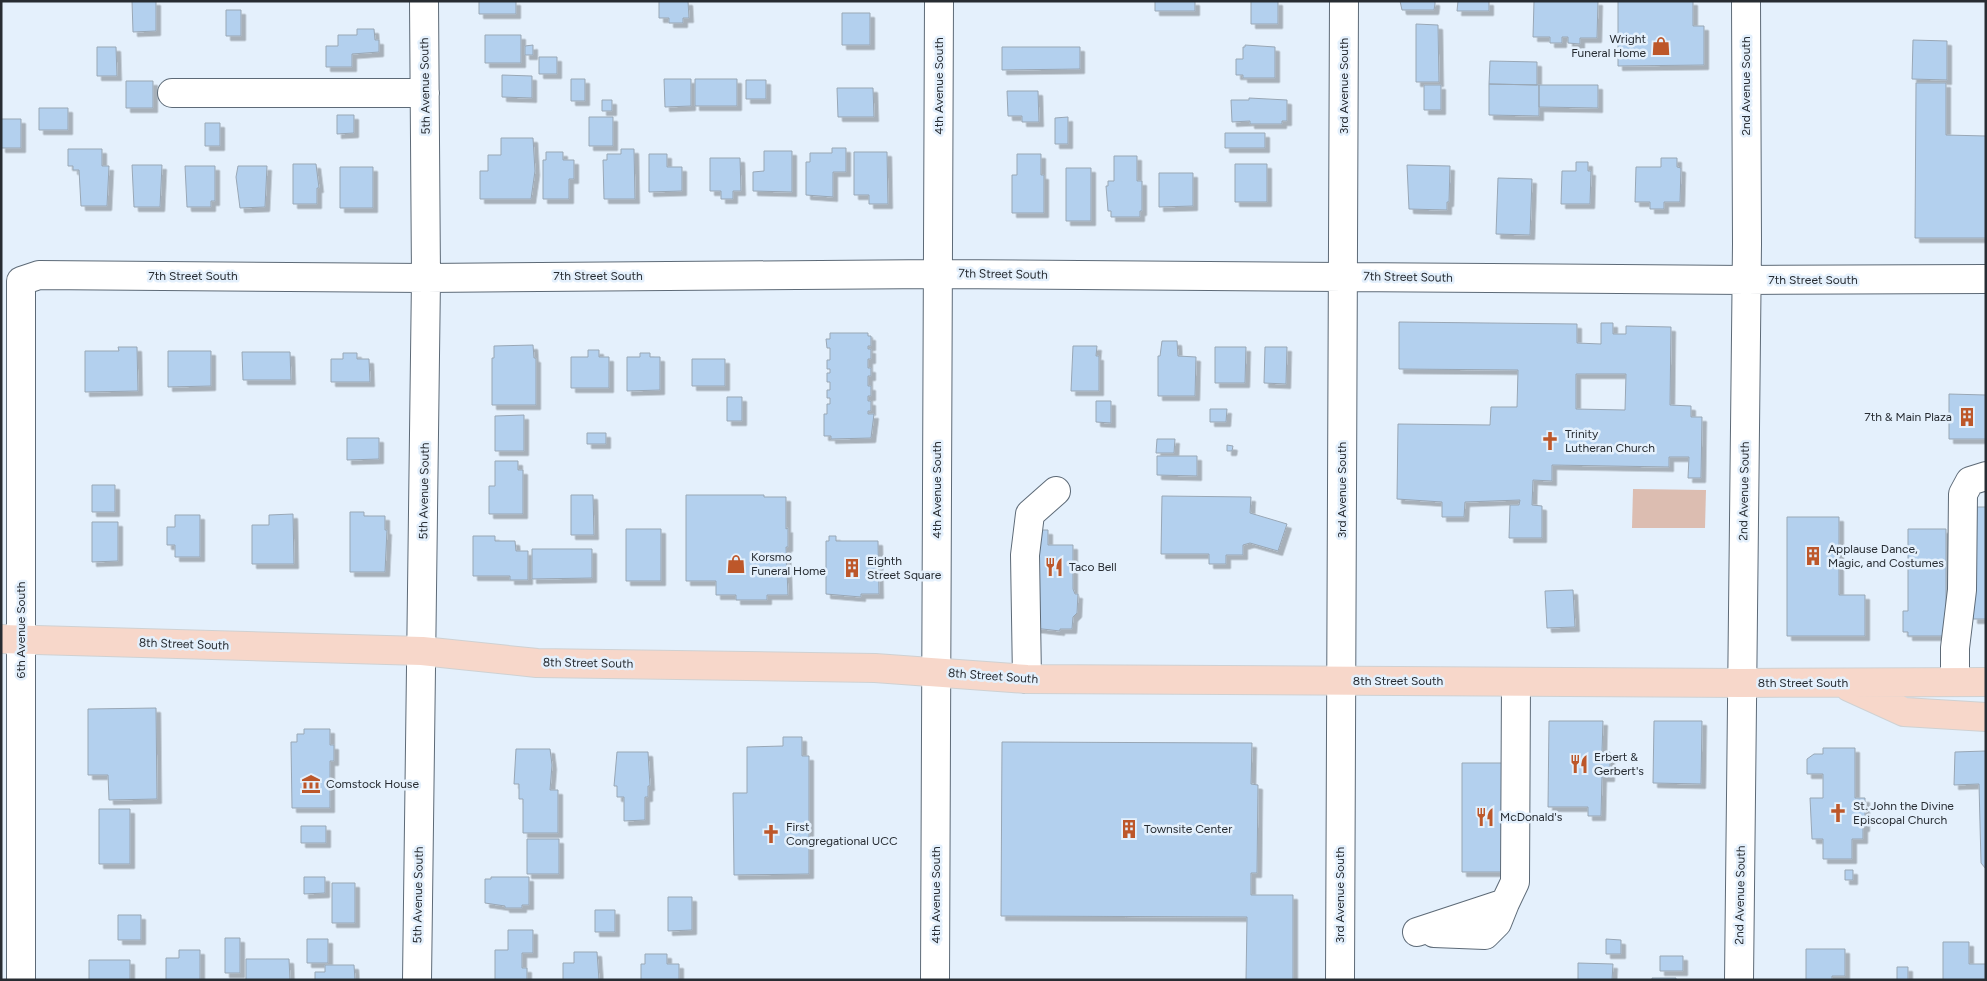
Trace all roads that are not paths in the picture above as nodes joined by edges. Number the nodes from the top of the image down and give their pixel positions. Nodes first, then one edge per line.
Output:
1 (424, 1) edge
2 (939, 1) edge
3 (1344, 1) edge
4 (1746, 1) edge
5 (172, 93) dead end
6 (425, 93) junction
7 (938, 274) junction
8 (1343, 277) junction
9 (426, 278) junction
10 (1986, 279) edge
11 (1746, 280) junction
12 (21, 281) joint
13 (1986, 476) edge
14 (1056, 491) dead end
15 (11, 639) edge
16 (422, 651) junction
17 (936, 672) junction
18 (1026, 679) junction
19 (1341, 681) junction
20 (1516, 682) junction
21 (1954, 682) junction
22 (1986, 682) edge
23 (1841, 683) junction
24 (1742, 684) junction
25 (1986, 717) edge
26 (1417, 932) dead end
27 (21, 980) edge
28 (417, 980) edge
29 (936, 980) edge
30 (1340, 980) edge
31 (1739, 980) edge

1 - 6 street, 5th Avenue South
2 - 7 street, 4th Avenue South
3 - 8 street, 3rd Avenue South
4 - 11 street, 2nd Avenue South
5 - 6 street
6 - 9 street, 5th Avenue South
7 - 8 street, 7th Street South
7 - 9 street, 7th Street South
7 - 17 street, 4th Avenue South
8 - 11 street, 7th Street South
8 - 19 street, 3rd Avenue South
9 - 12 street, 7th Street South
9 - 16 street, 5th Avenue South
10 - 11 street, 7th Street South
11 - 24 street, 2nd Avenue South
12 - 15 street, 6th Avenue South
13 - 21 street
14 - 18 street
15 - 16 main road, 8th Street South
15 - 27 street, 6th Avenue South
16 - 17 main road, 8th Street South
16 - 28 street, 5th Avenue South
17 - 18 main road, 8th Street South
17 - 29 street, 4th Avenue South
18 - 19 main road, 8th Street South
19 - 20 main road, 8th Street South
19 - 30 street, 3rd Avenue South
20 - 24 main road, 8th Street South
20 - 26 street
21 - 22 main road, 8th Street South
21 - 23 main road, 8th Street South
23 - 24 main road, 8th Street South
23 - 25 main road
24 - 31 street, 2nd Avenue South

